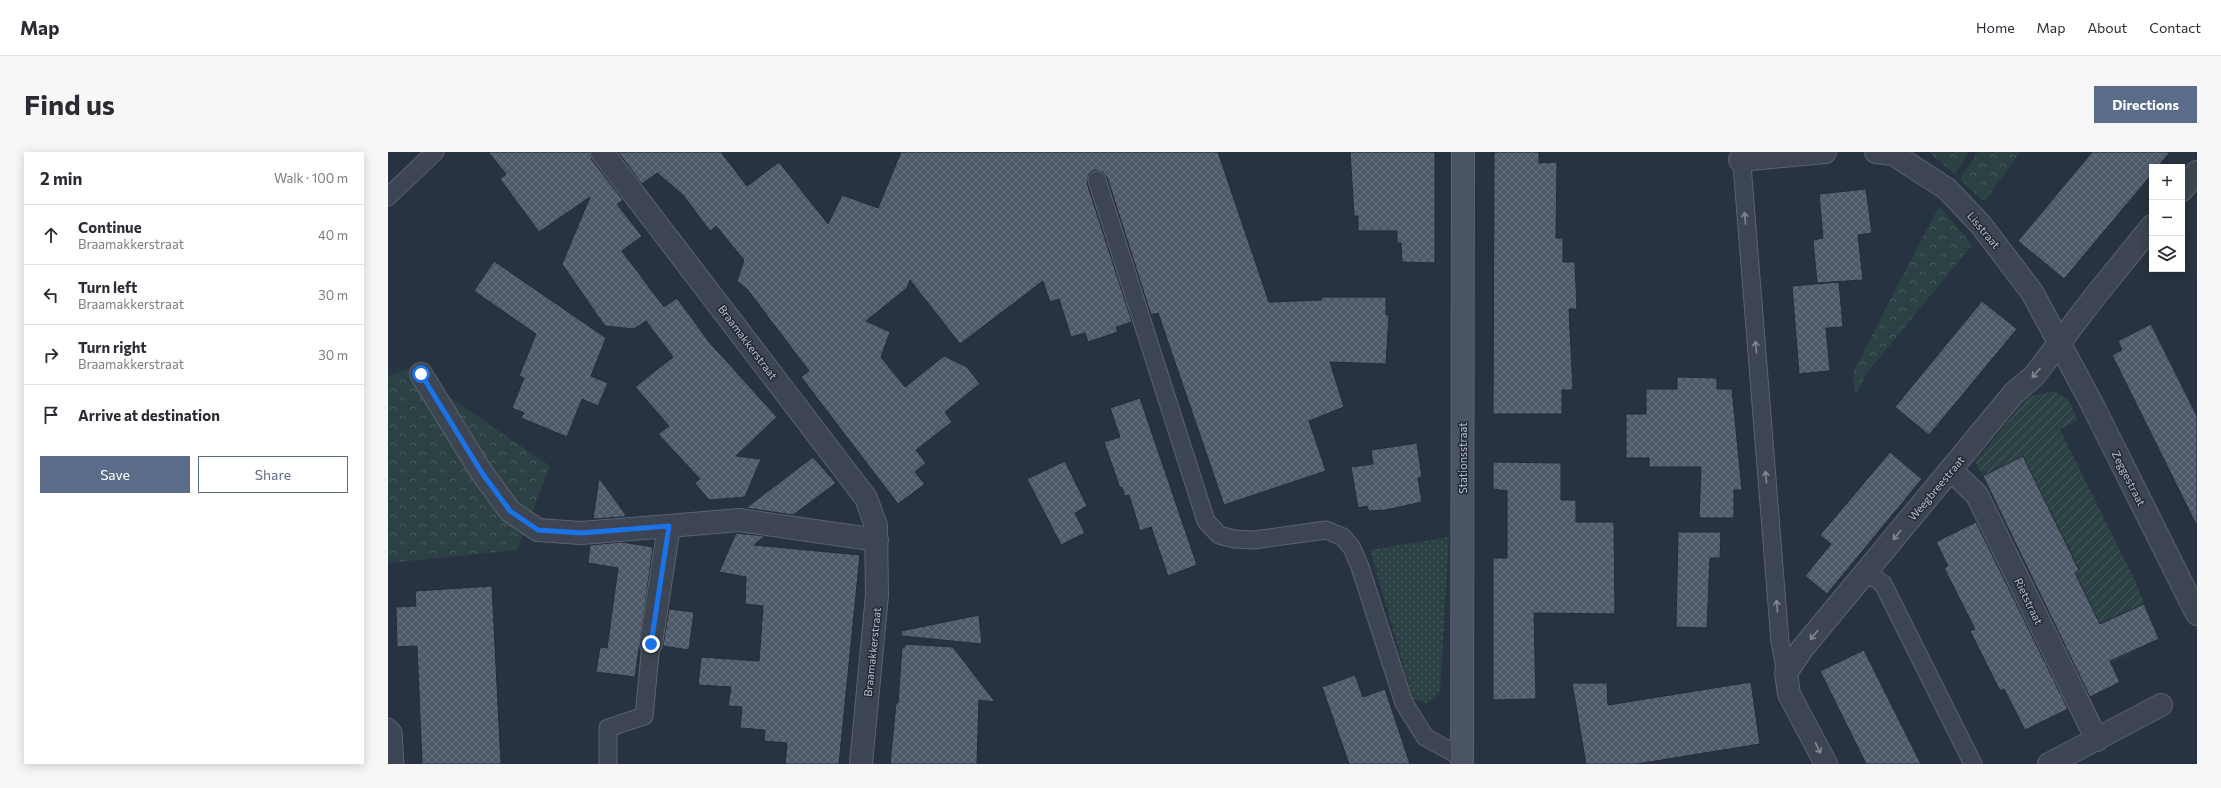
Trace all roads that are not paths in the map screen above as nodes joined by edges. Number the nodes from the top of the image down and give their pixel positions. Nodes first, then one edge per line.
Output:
1 (435, 152) edge
2 (602, 152) edge
3 (1463, 152) edge
4 (1825, 152) edge
5 (1876, 152) edge
6 (1740, 156) edge
7 (2197, 172) edge
8 (1097, 180) dead end
9 (2185, 186) edge
10 (388, 196) edge
11 (2149, 230) edge
12 (2060, 343) junction
13 (421, 374) dead end
14 (1950, 470) junction
15 (669, 526) junction
16 (877, 540) junction
17 (1866, 572) junction
18 (2197, 614) edge
19 (651, 644) joint
20 (1786, 673) junction
21 (2161, 705) dead end
22 (388, 727) edge
23 (2097, 740) junction
24 (1462, 761) edge
25 (395, 764) edge
26 (608, 764) edge
27 (861, 764) edge
28 (1826, 764) edge
29 (1973, 764) edge
30 (2049, 764) edge

1 - 10 lane
2 - 16 street, Braamakkerstraat
3 - 24 street, Stationsstraat
4 - 6 street
5 - 12 street, Lisstraat
20 -> 6 lane
7 - 9 street
8 - 24 lane
11 - 12 street, Weegbreestraat
12 -> 14 street, Weegbreestraat
12 - 18 street, Zeggestraat
13 - 15 street
14 -> 17 street, Weegbreestraat
14 - 23 street, Rietstraat
15 - 16 street
15 - 19 street
16 - 27 street, Braamakkerstraat
17 -> 20 street, Weegbreestraat
17 - 29 lane
19 - 26 lane
20 -> 28 street
21 - 23 street
22 - 25 lane
23 - 30 street

